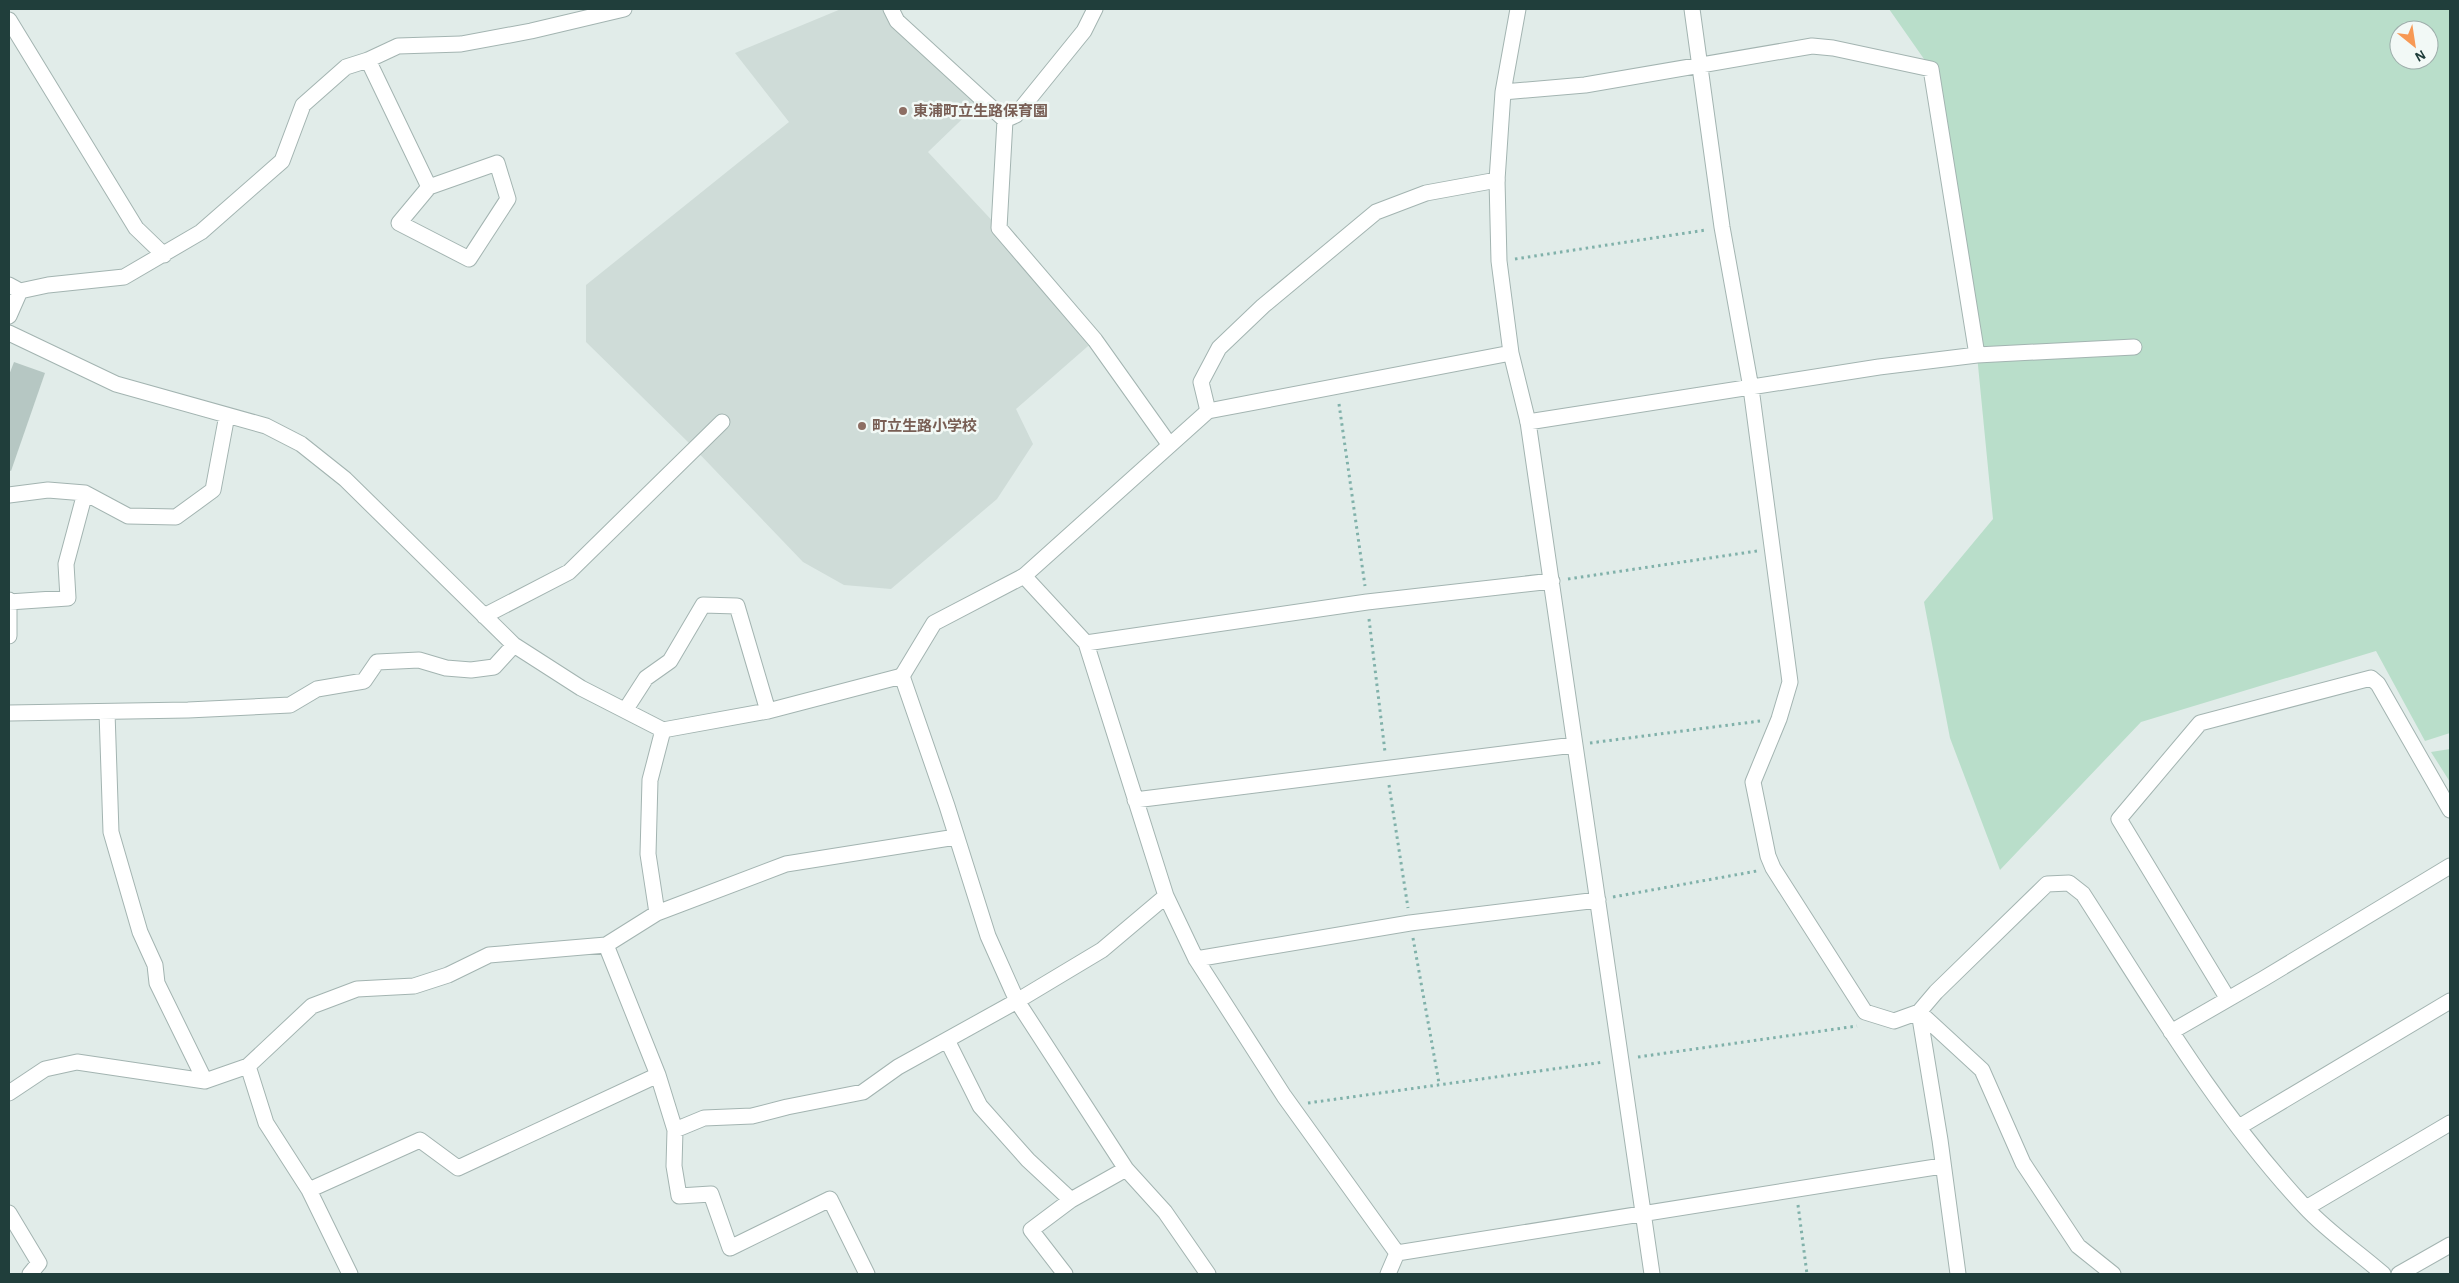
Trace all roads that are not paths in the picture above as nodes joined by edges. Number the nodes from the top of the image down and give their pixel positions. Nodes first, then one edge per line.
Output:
1 (622, 9) edge
2 (891, 9) edge
3 (1095, 9) edge
4 (1518, 9) edge
5 (1692, 9) edge
6 (9, 20) edge
7 (368, 60) junction
8 (1700, 66) junction
9 (1502, 92) junction
10 (1004, 120) junction
11 (1497, 180) junction
12 (429, 187) junction
13 (164, 255) junction
14 (14, 288) edge
15 (9, 316) edge
16 (9, 333) edge
17 (2134, 347) dead end
18 (1511, 353) junction
19 (1977, 355) junction
20 (1751, 388) junction
21 (1208, 411) junction
22 (227, 415) junction
23 (722, 422) dead end
24 (1528, 422) junction
25 (1170, 444) junction
26 (85, 493) junction
27 (9, 495) edge
28 (1024, 576) junction
29 (1552, 581) junction
30 (9, 601) edge
31 (484, 616) junction
32 (9, 636) edge
33 (1086, 643) junction
34 (514, 645) junction
35 (902, 676) junction
36 (626, 710) junction
37 (768, 711) junction
38 (107, 712) junction
39 (9, 713) edge
40 (663, 730) junction
41 (1574, 745) junction
42 (1136, 800) junction
43 (2450, 810) edge
44 (956, 837) junction
45 (2450, 866) edge
46 (1166, 896) junction
47 (1598, 900) junction
48 (657, 913) junction
49 (606, 945) junction
50 (1196, 959) junction
51 (2228, 999) junction
52 (1017, 1001) junction
53 (2450, 1001) edge
54 (1919, 1012) junction
55 (2170, 1032) junction
56 (947, 1040) junction
57 (248, 1066) junction
58 (658, 1075) junction
59 (205, 1081) junction
60 (9, 1093) edge
61 (2450, 1123) edge
62 (2239, 1127) junction
63 (674, 1130) junction
64 (1942, 1166) junction
65 (1126, 1169) junction
66 (309, 1190) junction
67 (1071, 1200) junction
68 (2306, 1208) junction
69 (9, 1213) edge
70 (1644, 1214) junction
71 (2450, 1245) edge
72 (1397, 1253) junction
73 (30, 1274) edge
74 (350, 1274) edge
75 (866, 1274) edge
76 (1065, 1274) edge
77 (1208, 1274) edge
78 (1388, 1274) edge
79 (1652, 1274) edge
80 (1958, 1274) edge
81 (2113, 1274) edge
82 (2383, 1274) edge
83 (2400, 1274) edge

1 - 7 street
2 - 10 street
3 - 10 street
4 - 9 street
5 - 8 street
6 - 13 street
7 - 12 street
7 - 13 street
8 - 9 street
8 - 19 street
8 - 20 street
9 - 11 street
10 - 25 street
11 - 18 street
11 - 21 street
12 - 12 street
13 - 14 street
14 - 15 street
16 - 22 street
17 - 19 street
18 - 21 street
18 - 24 street
19 - 20 street
20 - 24 street
20 - 54 street
21 - 25 street
22 - 26 street
22 - 31 street
23 - 31 street
24 - 29 street
25 - 28 street
26 - 27 street
26 - 30 street
28 - 33 street
28 - 35 street
29 - 33 street
29 - 41 street
30 - 32 street
31 - 34 street
33 - 42 street
34 - 36 street
34 - 38 street
35 - 37 street
35 - 44 street
36 - 37 street
36 - 40 street
37 - 40 street
38 - 39 street
38 - 59 street
40 - 48 street
41 - 42 street
41 - 47 street
42 - 46 street
43 - 51 street
44 - 48 street
44 - 52 street
45 - 51 street
46 - 50 street
46 - 52 street
47 - 50 street
47 - 70 street
48 - 49 street
49 - 57 street
49 - 58 street
50 - 72 street
51 - 55 street
52 - 56 street
52 - 65 street
53 - 62 street
54 - 55 street
54 - 64 street
54 - 81 street
55 - 62 street
56 - 63 street
56 - 67 street
57 - 59 street
57 - 66 street
58 - 63 street
58 - 66 street
59 - 60 street
61 - 68 street
62 - 68 street
63 - 75 street
64 - 70 street
64 - 80 street
65 - 67 street
65 - 77 street
66 - 74 street
67 - 76 street
68 - 82 street
69 - 73 street
70 - 72 street
70 - 79 street
71 - 83 street
72 - 78 street

